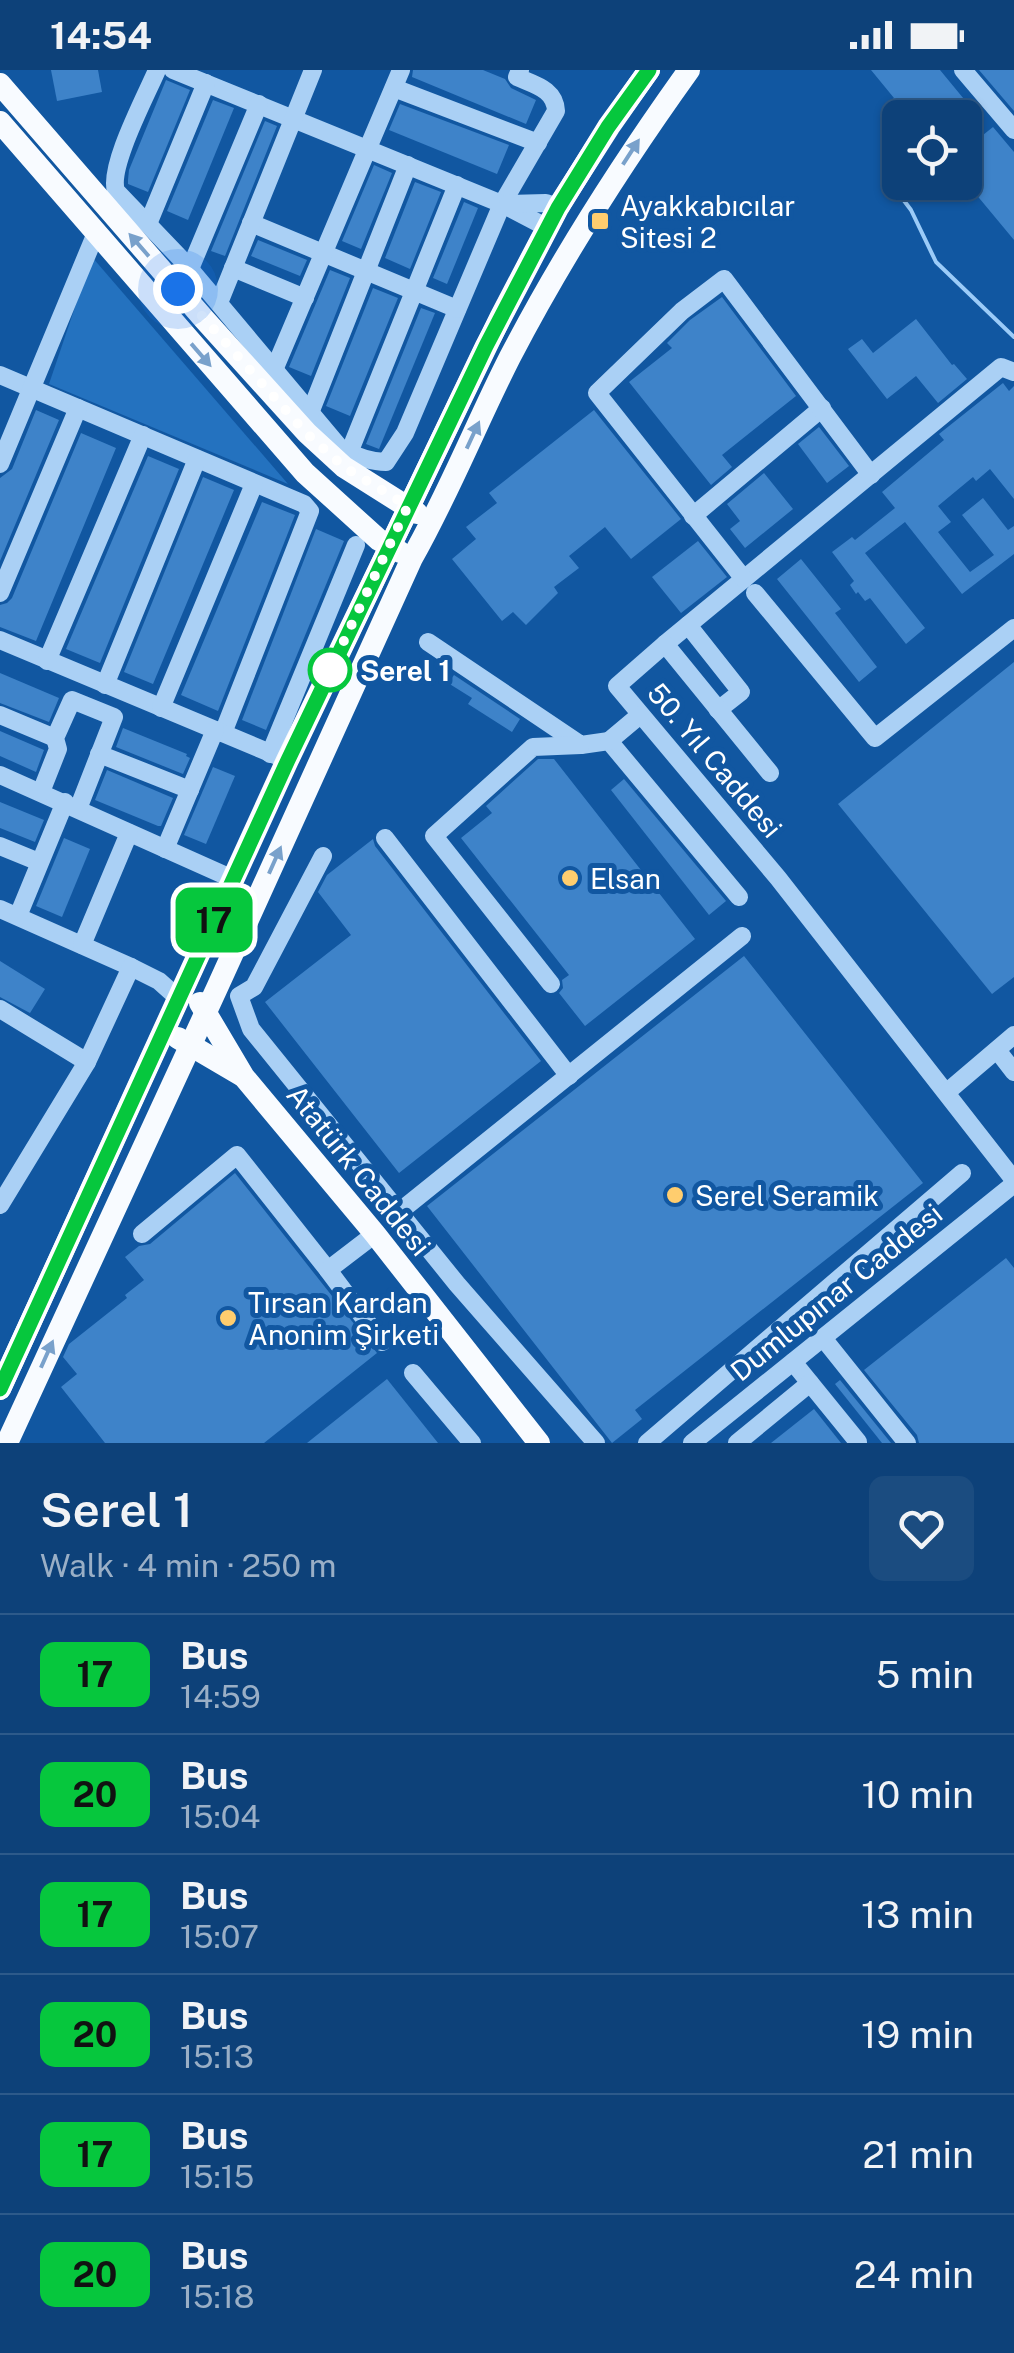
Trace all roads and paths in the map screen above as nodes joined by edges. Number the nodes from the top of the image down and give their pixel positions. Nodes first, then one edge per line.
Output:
1 (157, 70) edge
2 (173, 70) edge
3 (313, 70) edge
4 (649, 70) edge
5 (689, 70) edge
6 (963, 70) edge
7 (512, 72) edge
8 (398, 79) edge
9 (206, 83) junction
10 (0, 84) edge
11 (259, 104) junction
12 (294, 118) junction
13 (0, 122) edge
14 (1014, 130) edge
15 (538, 143) junction
16 (369, 148) junction
17 (408, 164) junction
18 (457, 185) junction
19 (502, 204) junction
20 (553, 218) junction
21 (251, 223) junction
22 (148, 224) junction
23 (96, 233) junction
24 (324, 254) junction
25 (233, 268) junction
26 (190, 269) junction
27 (366, 272) junction
28 (414, 291) junction
29 (305, 298) junction
30 (218, 303) junction
31 (457, 309) junction
32 (274, 370) junction
33 (1014, 372) edge
34 (0, 376) edge
35 (32, 388) junction
36 (78, 408) junction
37 (822, 408) junction
38 (310, 413) junction
39 (143, 436) junction
40 (349, 453) junction
41 (197, 459) junction
42 (0, 464) edge
43 (872, 475) junction
44 (254, 484) junction
45 (408, 506) junction
46 (693, 516) junction
47 (432, 524) junction
48 (356, 546) dead end
49 (389, 546) junction
50 (412, 558) junction
51 (750, 586) junction
52 (0, 593) edge
53 (688, 625) junction
54 (1014, 628) edge
55 (428, 642) dead end
56 (665, 644) junction
57 (2, 646) edge
58 (47, 661) junction
59 (719, 665) junction
60 (697, 683) junction
61 (105, 685) junction
62 (162, 708) junction
63 (718, 710) junction
64 (0, 715) edge
65 (640, 715) junction
66 (219, 732) junction
67 (55, 738) junction
68 (609, 741) junction
69 (581, 745) junction
70 (98, 754) junction
71 (279, 757) junction
72 (770, 773) dead end
73 (0, 776) edge
74 (190, 790) junction
75 (40, 792) junction
76 (72, 806) junction
77 (129, 832) junction
78 (385, 838) dead end
79 (0, 846) edge
80 (166, 848) junction
81 (323, 856) dead end
82 (39, 862) junction
83 (233, 879) junction
84 (739, 897) dead end
85 (9, 913) edge
86 (742, 936) dead end
87 (82, 945) junction
88 (131, 967) junction
89 (551, 984) dead end
90 (228, 992) junction
91 (178, 998) junction
92 (0, 1009) edge
93 (206, 1012) junction
94 (166, 1024) junction
95 (1014, 1035) edge
96 (190, 1046) junction
97 (996, 1050) junction
98 (87, 1062) junction
99 (1014, 1072) edge
100 (244, 1076) junction
101 (568, 1076) junction
102 (947, 1092) junction
103 (962, 1173) dead end
104 (1014, 1182) edge
105 (0, 1205) edge
106 (399, 1212) junction
107 (142, 1234) dead end
108 (375, 1234) junction
109 (328, 1270) junction
110 (823, 1338) junction
111 (382, 1342) dead end
112 (793, 1362) junction
113 (413, 1373) dead end
114 (810, 1383) junction
115 (0, 1389) edge
116 (858, 1442) edge
117 (7, 1443) edge
118 (472, 1443) edge
119 (539, 1443) edge
120 (596, 1443) edge
121 (647, 1443) edge
122 (692, 1443) edge
123 (737, 1443) edge
124 (906, 1443) edge

1 - 22 street
2 - 9 street
3 - 12 street
4 - 20 main road
47 -> 5 main road
6 - 14 street
7 - 15 street
8 - 15 street
8 - 16 street
9 - 11 street
9 - 22 street
45 -> 10 main road
11 - 12 street
11 - 26 street
12 - 16 street
12 - 21 street
13 - 23 main road
15 - 19 street
16 - 17 street
16 - 24 street
17 - 18 street
17 - 27 street
18 - 19 street
18 - 28 street
19 - 20 street
19 - 31 street
20 - 45 main road
21 - 24 street
21 - 25 street
22 - 26 street
23 - 35 street
23 -> 49 main road
24 - 27 street
24 - 29 street
25 - 29 street
25 - 30 street
26 - 30 street
27 - 28 street
27 - 38 street
28 - 31 street
28 - 40 street
29 - 32 street
30 - 32 street
31 - 40 street
32 - 38 street
33 - 43 street, 50. Yıl Caddesi
34 - 35 street
35 - 36 street
35 - 42 street
36 - 39 street
36 - 52 street
37 - 43 street
37 - 46 street
37 - 46 street
38 - 40 street
39 - 41 street
39 - 58 street
41 - 44 street
41 - 61 street
43 - 51 street, 50. Yıl Caddesi
44 - 62 street
44 - 66 street
45 - 47 main road
45 - 49 main road
46 - 51 street
47 - 50 main road
48 - 71 street
49 - 50 main road
49 - 71 main road
90 -> 50 main road
51 - 53 street, 50. Yıl Caddesi
51 - 54 street
53 - 56 street, 50. Yıl Caddesi
53 - 59 street
55 - 69 street
56 - 60 street
56 - 65 street, 50. Yıl Caddesi
57 - 58 street
58 - 61 street
59 - 60 street
59 - 63 street
60 - 63 street
61 - 62 street
62 - 66 street
63 - 72 street
64 - 67 street
65 - 68 street
65 - 102 street, 50. Yıl Caddesi
66 - 71 street
66 - 74 street
67 - 70 street
67 - 75 street
68 - 69 street
68 - 84 street
69 - 89 street
70 - 74 street
70 - 76 street
71 - 83 main road
73 - 75 street
74 - 80 street
75 - 76 street
76 - 77 street
76 - 82 street
77 - 80 street
77 - 87 street
78 - 101 street
79 - 82 street
80 - 83 street
81 - 90 street
82 - 85 street
83 - 91 main road
85 - 87 street
86 - 101 street
87 - 88 street
88 - 91 street
88 - 98 street
90 - 93 main road
90 - 106 street
91 - 93 main road
91 - 94 main road
92 - 98 street
93 - 96 main road
93 - 100 main road
94 - 96 main road
94 - 115 main road
95 - 97 street
96 - 100 main road
117 -> 96 main road
97 - 99 street
97 - 102 street
98 - 105 street
100 - 108 main road, Atatürk Caddesi
101 - 106 street
102 - 104 street, 50. Yıl Caddesi
103 - 121 street
104 - 110 street, Dumlupınar Caddesi
106 - 120 street
107 - 109 street
108 - 109 street
108 - 119 main road, Atatürk Caddesi
109 - 111 street
110 - 112 street, Dumlupınar Caddesi
110 - 124 street
112 - 114 street
112 - 122 street, Dumlupınar Caddesi
113 - 118 street
114 - 116 street
114 - 123 street

